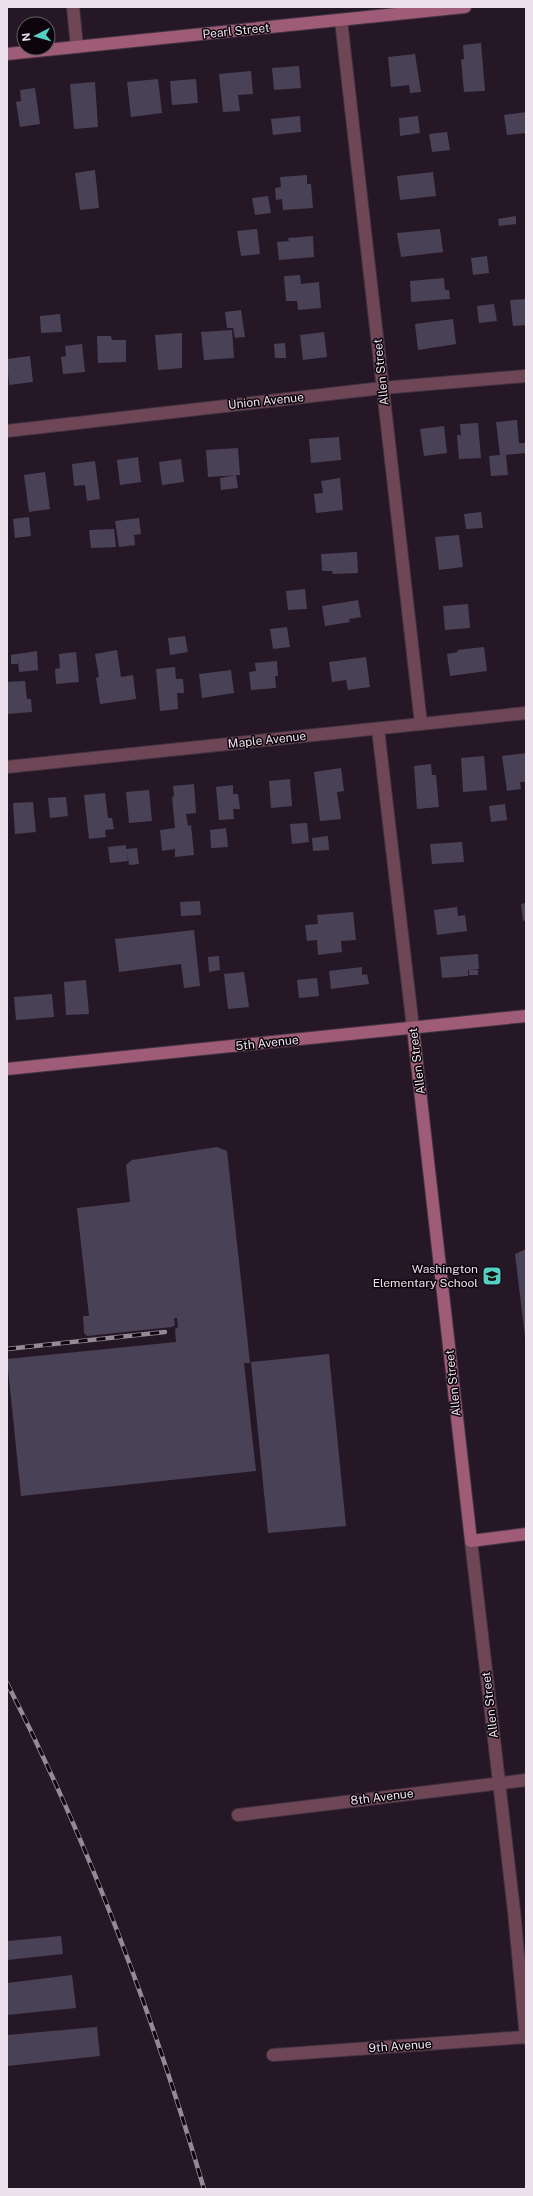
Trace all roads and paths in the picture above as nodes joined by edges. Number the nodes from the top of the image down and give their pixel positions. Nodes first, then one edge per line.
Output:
1 (73, 7) edge
2 (465, 7) edge
3 (341, 20) junction
4 (77, 47) junction
5 (7, 54) edge
6 (526, 376) edge
7 (382, 388) junction
8 (7, 431) edge
9 (526, 713) edge
10 (421, 724) junction
11 (378, 729) junction
12 (7, 767) edge
13 (526, 1016) edge
14 (413, 1028) junction
15 (7, 1069) edge
16 (526, 1534) edge
17 (471, 1541) junction
18 (526, 1780) edge
19 (499, 1783) junction
20 (238, 1815) dead end
21 (526, 2037) edge
22 (273, 2055) dead end

1 - 4 street
2 - 3 street, Pearl Street
3 - 4 street, Pearl Street
3 - 7 street, Allen Street
4 - 5 street, Pearl Street
6 - 7 street, Union Avenue
7 - 8 street, Union Avenue
7 - 10 street, Allen Street
9 - 10 street, Maple Avenue
10 - 11 street, Maple Avenue
11 - 12 street, Maple Avenue
11 - 14 street, Allen Street
13 - 14 street, 5th Avenue
14 - 15 street, 5th Avenue
14 - 17 street, Allen Street
16 - 17 street
17 - 19 street, Allen Street
18 - 19 street, 8th Avenue
19 - 20 street, 8th Avenue
19 - 21 street, Allen Street
21 - 22 street, 9th Avenue

